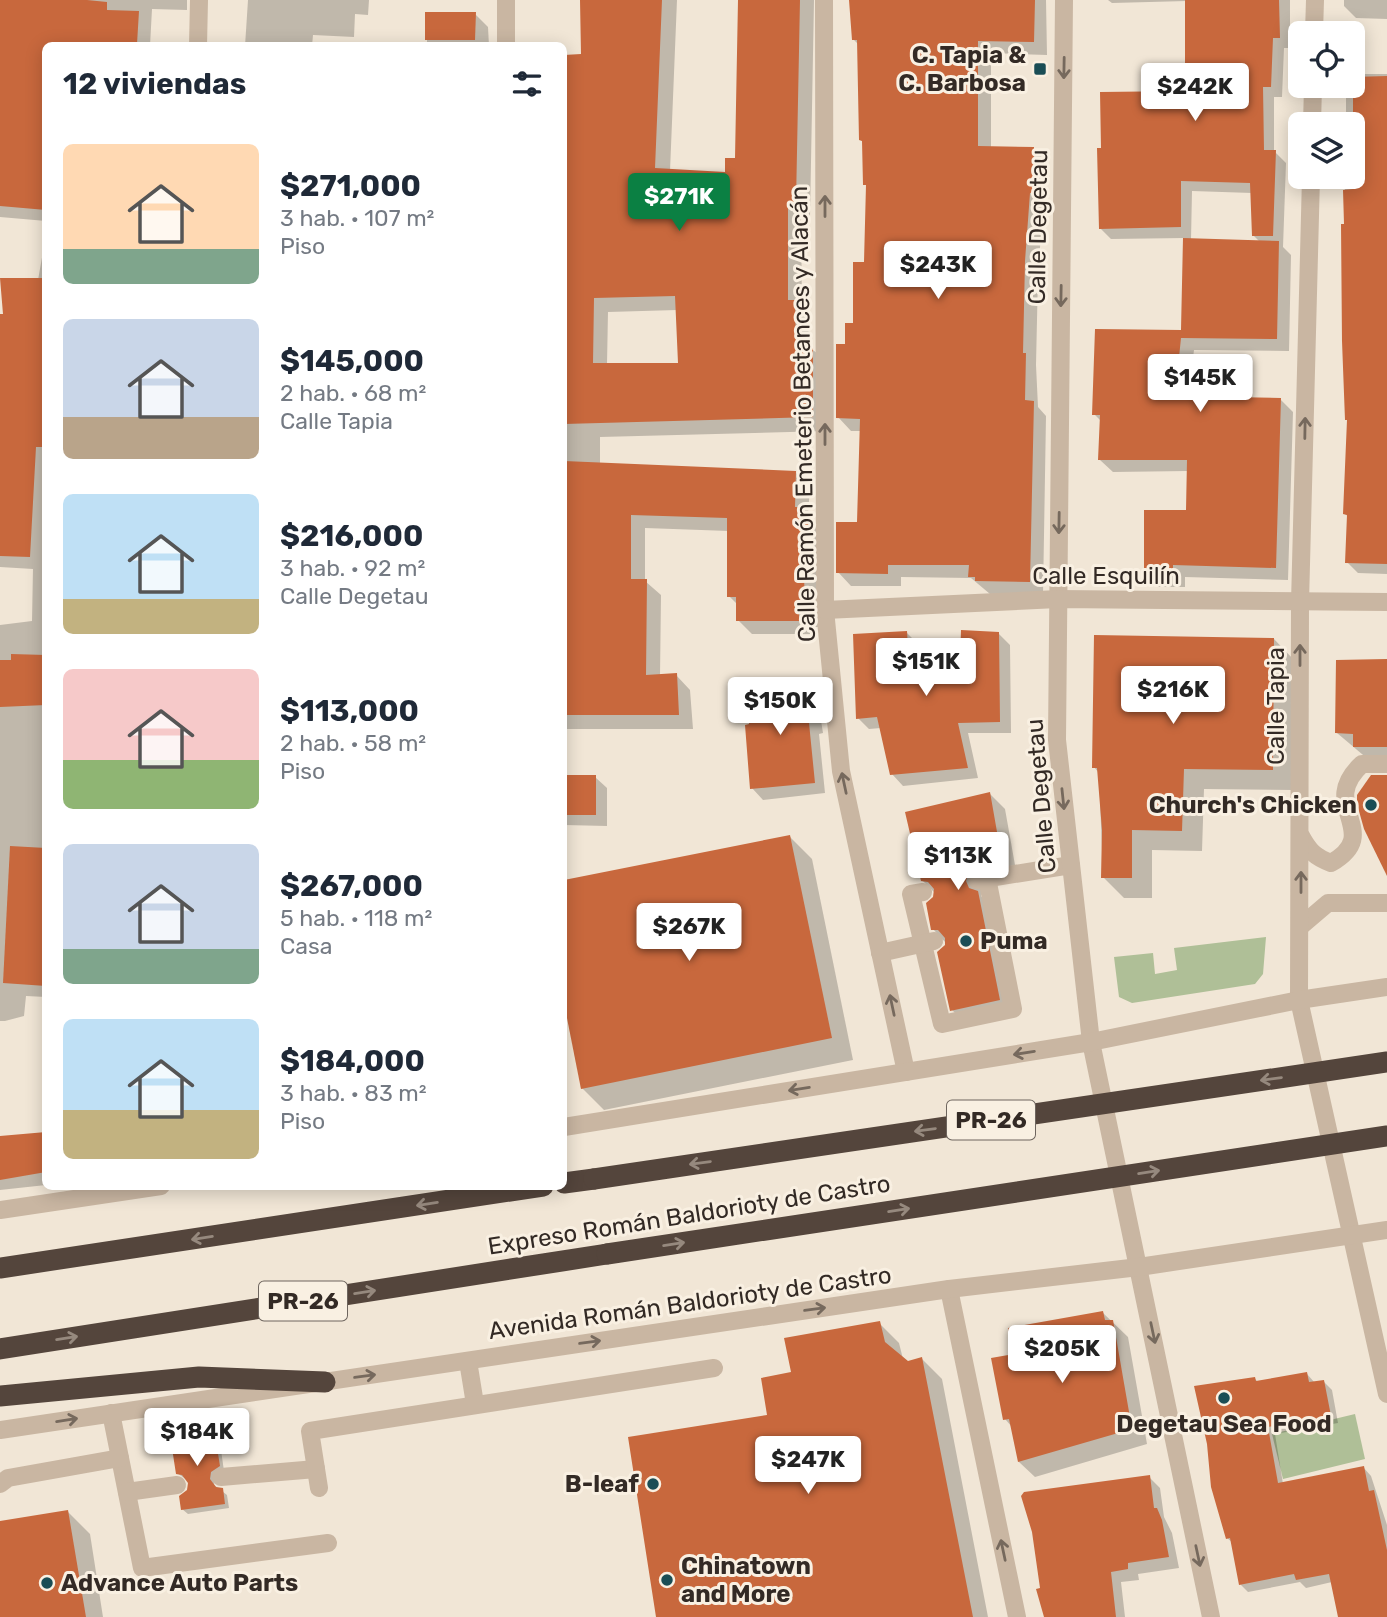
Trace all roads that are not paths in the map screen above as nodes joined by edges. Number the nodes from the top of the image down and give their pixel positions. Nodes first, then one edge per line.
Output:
1 (199, 0) edge
2 (506, 0) edge
3 (824, 0) edge
4 (1065, 0) edge
5 (1315, 0) edge
6 (1314, 21) edge
7 (198, 42) edge
8 (506, 42) edge
9 (1311, 189) edge
10 (1058, 599) junction
11 (1387, 602) edge
12 (1300, 603) junction
13 (825, 610) junction
14 (1387, 764) edge
15 (1301, 835) junction
16 (1071, 865) junction
17 (923, 892) dead end
18 (1387, 903) edge
19 (1301, 926) junction
20 (928, 942) junction
21 (880, 953) junction
22 (1387, 987) edge
23 (1299, 1000) junction
24 (1091, 1042) junction
25 (1387, 1062) edge
26 (906, 1072) junction
27 (567, 1126) edge
28 (1387, 1136) edge
29 (567, 1183) edge
30 (134, 1190) edge
31 (517, 1190) edge
32 (0, 1210) edge
33 (1387, 1230) edge
34 (1353, 1236) junction
35 (1139, 1266) junction
36 (0, 1268) edge
37 (949, 1289) junction
38 (0, 1349) edge
39 (468, 1361) junction
40 (713, 1368) dead end
41 (325, 1382) junction
42 (1387, 1394) edge
43 (0, 1396) edge
44 (475, 1404) junction
45 (111, 1413) junction
46 (0, 1430) edge
47 (120, 1458) junction
48 (316, 1469) junction
49 (221, 1477) dead end
50 (0, 1484) edge
51 (177, 1485) dead end
52 (319, 1488) dead end
53 (127, 1492) junction
54 (328, 1543) dead end
55 (1017, 1617) edge
56 (1211, 1617) edge

1 - 7 street
2 - 8 street
13 -> 3 street, Calle Ramón Emeterio Betances y Alacán
4 -> 10 street, Calle Degetau
5 - 6 street
12 -> 9 street, Calle Tapia
10 - 12 street, Calle Esquilín
10 - 13 street, Calle Esquilín
10 -> 16 street, Calle Degetau
11 - 12 street, Calle Esquilín
15 -> 12 street, Calle Tapia
21 -> 13 street, Calle Ramón Emeterio Betances y Alacán
14 - 15 street
19 -> 15 street, Calle Tapia
16 - 20 street
16 - 24 street, Calle Degetau
17 - 20 street
18 - 19 street
19 - 23 street, Calle Tapia
20 - 21 street
26 -> 21 street, Calle Ramón Emeterio Betances y Alacán
22 - 23 street
23 - 24 street
23 - 34 street, Calle Tapia
24 -> 26 street
24 - 35 street, Calle Degetau
25 -> 29 highway, Expreso Román Baldorioty de Castro / PR-26, bridge
26 -> 27 street
38 -> 28 highway, Expreso Román Baldorioty de Castro / PR-26, bridge
30 - 32 street
31 -> 36 highway, Expreso Román Baldorioty de Castro
33 - 34 street, Avenida Román Baldorioty de Castro
34 - 35 street, Avenida Román Baldorioty de Castro
34 - 42 street, Calle Tapia
35 - 37 street, Avenida Román Baldorioty de Castro
35 -> 56 street, Calle Degetau
39 -> 37 street, Avenida Román Baldorioty de Castro
55 -> 37 street
41 -> 39 street, Avenida Román Baldorioty de Castro
39 - 44 street
40 - 44 street
41 - 43 highway
41 - 45 street, Avenida Román Baldorioty de Castro
44 - 48 street
46 -> 45 street, Avenida Román Baldorioty de Castro
45 - 47 street
47 - 50 street
47 - 53 street
48 - 49 street
48 - 52 street
51 - 53 street
53 - 54 street

